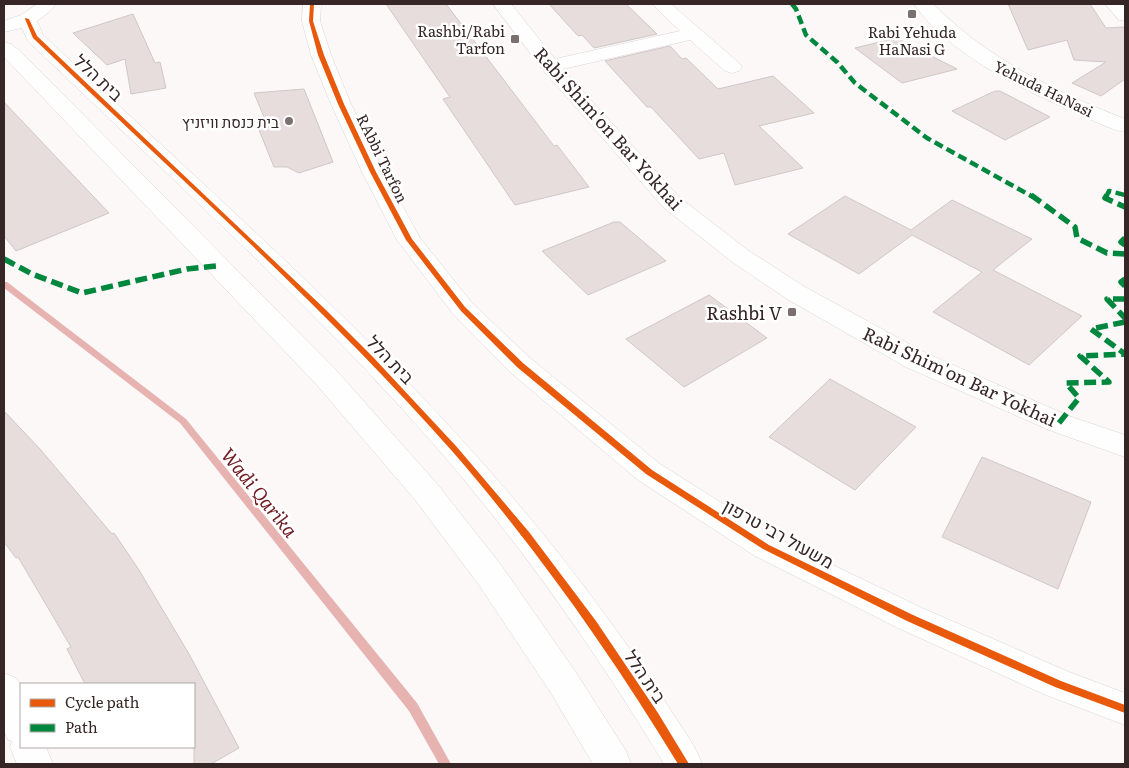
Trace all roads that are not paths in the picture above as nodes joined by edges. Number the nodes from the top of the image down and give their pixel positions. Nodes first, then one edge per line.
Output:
1 (312, 4) edge
2 (502, 4) edge
3 (661, 4) edge
4 (922, 4) edge
5 (1114, 4) edge
6 (1125, 16) edge
7 (26, 17) edge
8 (694, 33) junction
9 (4, 48) edge
10 (550, 66) junction
11 (732, 67) dead end
12 (1125, 126) edge
13 (463, 309) joint
14 (1125, 446) edge
15 (4, 689) edge
16 (1125, 709) edge
17 (20, 725) edge
18 (28, 748) edge
19 (35, 764) edge
20 (613, 764) edge
21 (684, 764) edge

1 - 13 street, RAbbi Tarfon
2 - 10 street, Rabi Shim'on Bar Yokhai
3 - 8 street
4 - 12 street, Yehuda HaNasi
5 - 6 street
7 - 21 street, בית הלל
8 - 10 street
8 - 11 street
9 - 20 street
10 - 14 street, Rabi Shim'on Bar Yokhai
13 - 16 street, משעול רבי טרפון
15 - 17 street
18 - 19 street

